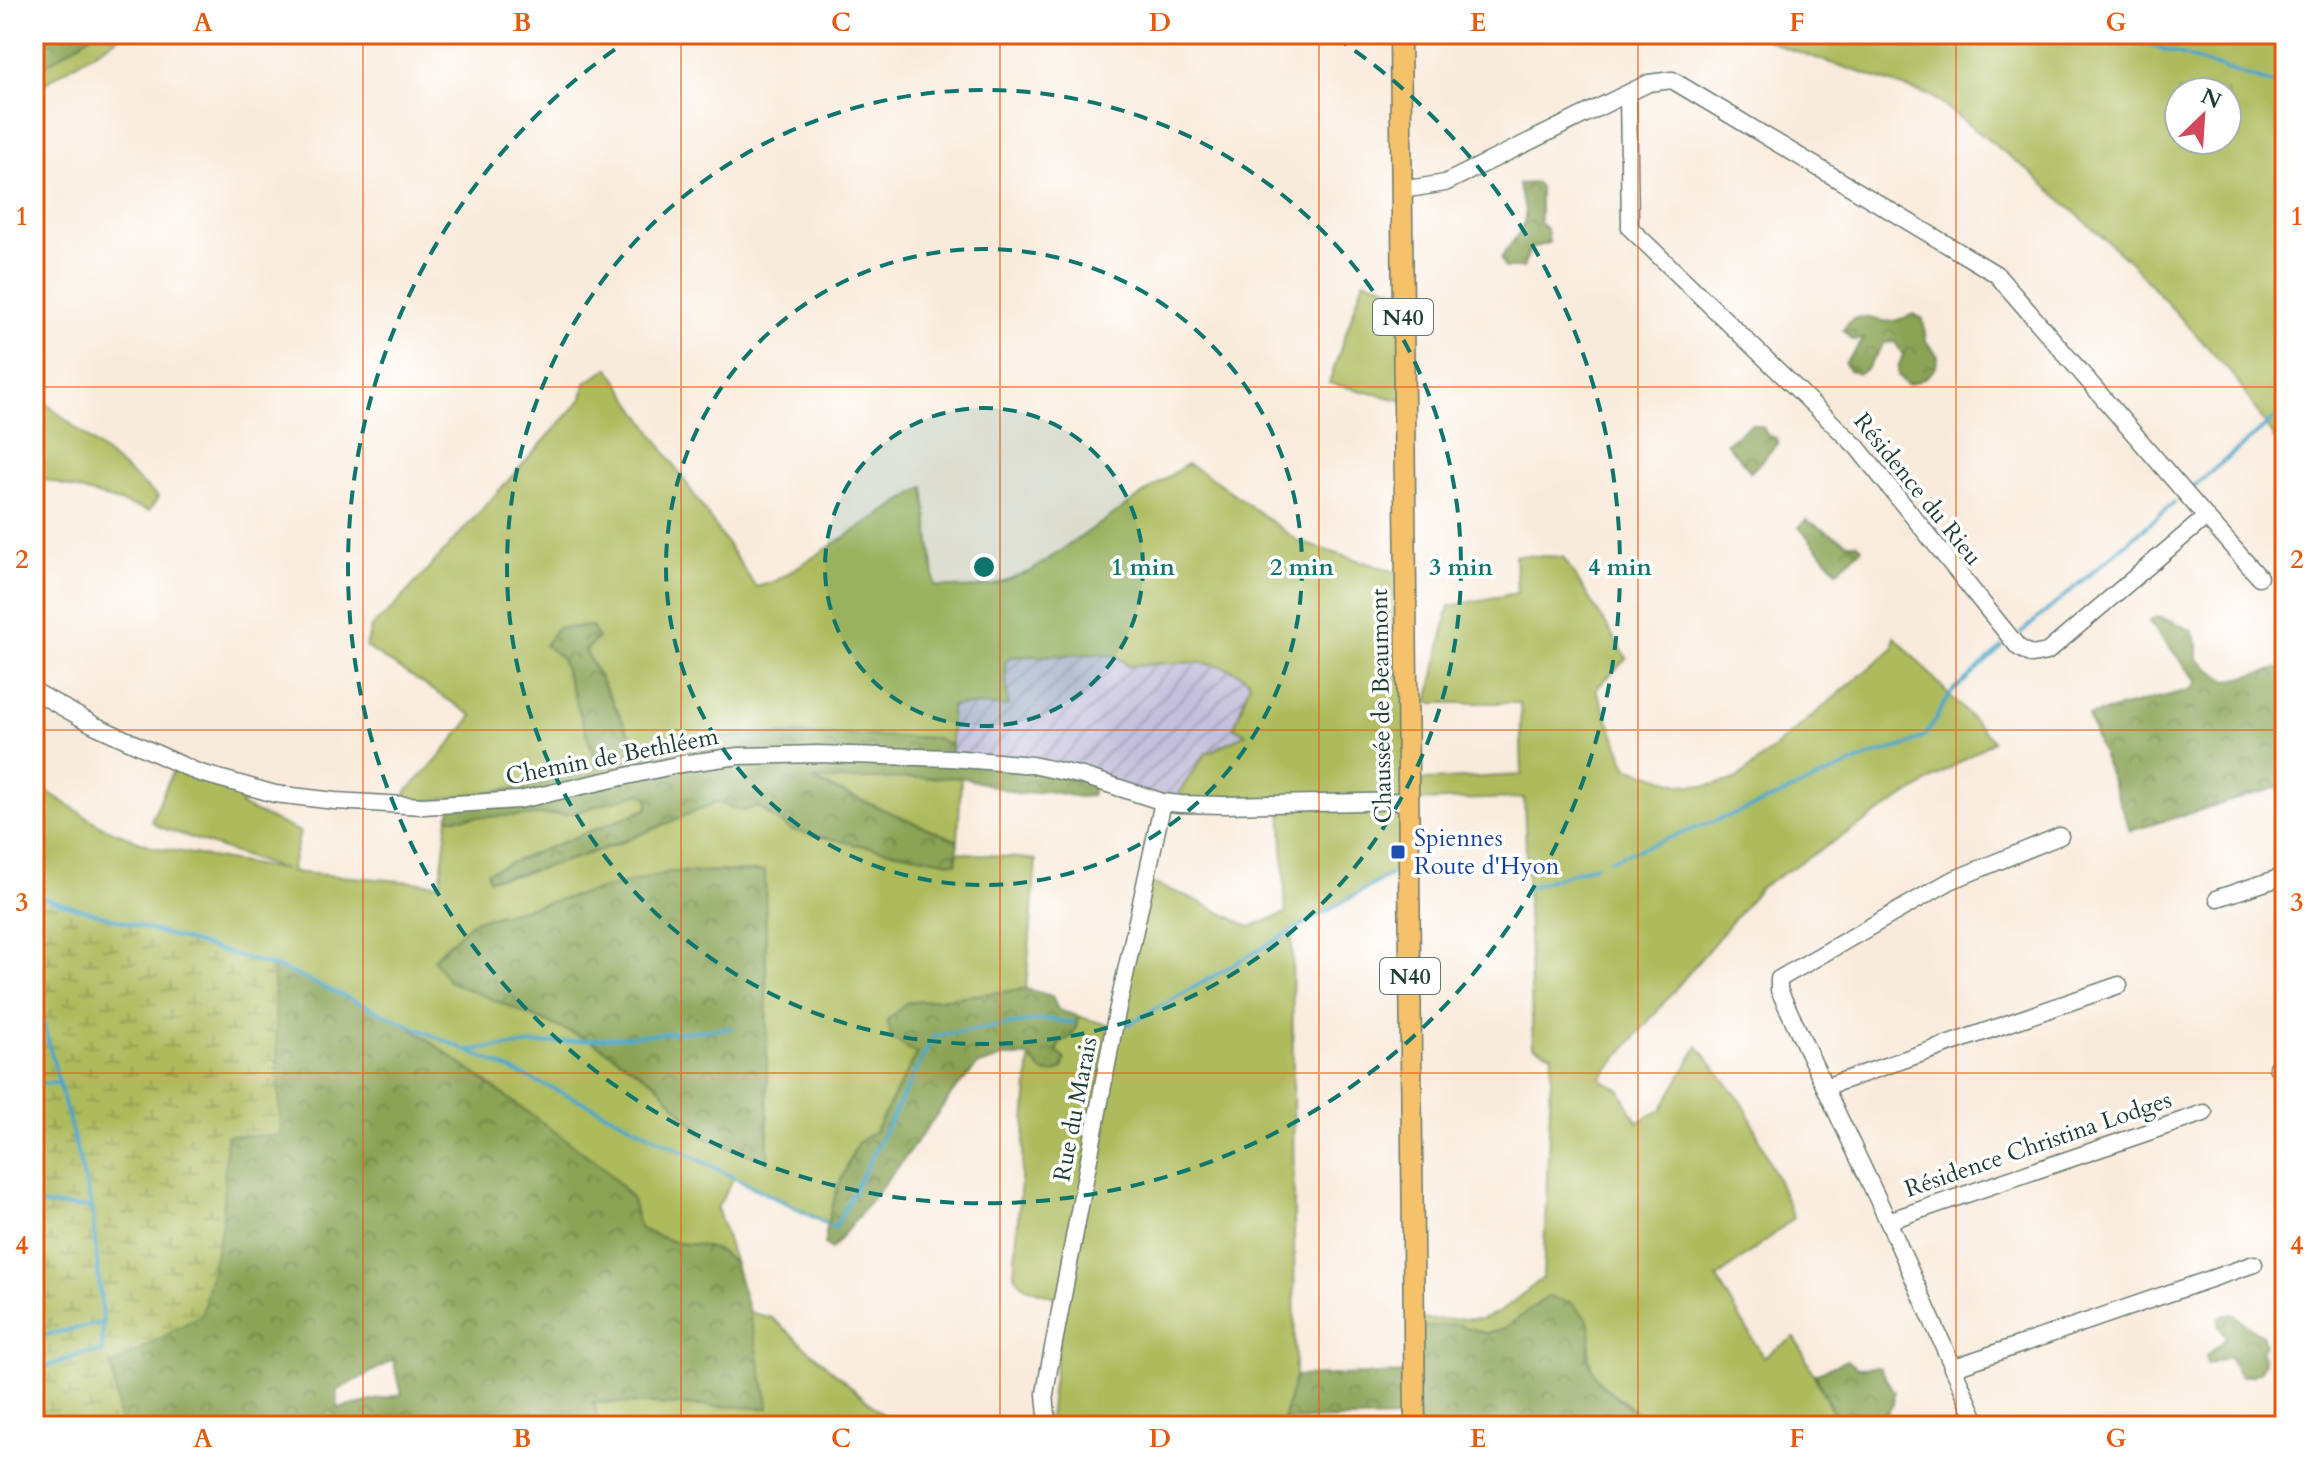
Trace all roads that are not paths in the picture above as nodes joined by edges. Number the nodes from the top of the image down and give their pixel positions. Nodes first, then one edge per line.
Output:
1 (1400, 34) edge
2 (1628, 93) junction
3 (1402, 186) junction
4 (2206, 517) junction
5 (2259, 577) dead end
6 (34, 691) edge
7 (1408, 801) junction
8 (1163, 802) junction
9 (2060, 836) dead end
10 (2285, 876) edge
11 (2218, 898) dead end
12 (2119, 985) dead end
13 (1825, 1087) junction
14 (2204, 1113) dead end
15 (1888, 1221) junction
16 (2254, 1264) dead end
17 (1952, 1368) junction
18 (2285, 1422) edge
19 (1048, 1426) edge
20 (1415, 1426) edge
21 (1979, 1426) edge
22 (2274, 1426) edge

1 - 3 main road, Chaussée de Beaumont / N40
2 - 3 street
2 - 4 street
2 - 4 street, Résidence du Rieu
3 - 7 main road, Chaussée de Beaumont / N40
4 - 5 street
6 - 8 street, Chemin de Bethléem
7 - 8 street, Chemin de Bethléem
7 - 20 main road, Chaussée de Beaumont / N40
8 - 19 street, Rue du Marais
9 - 13 street, Résidence Christina Lodges
10 - 11 street
12 - 13 street
13 - 15 street, Résidence Christina Lodges
14 - 15 street, Résidence Christina Lodges
15 - 17 street, Résidence Christina Lodges
16 - 17 street
17 - 21 street, Résidence Christina Lodges
18 - 22 street

